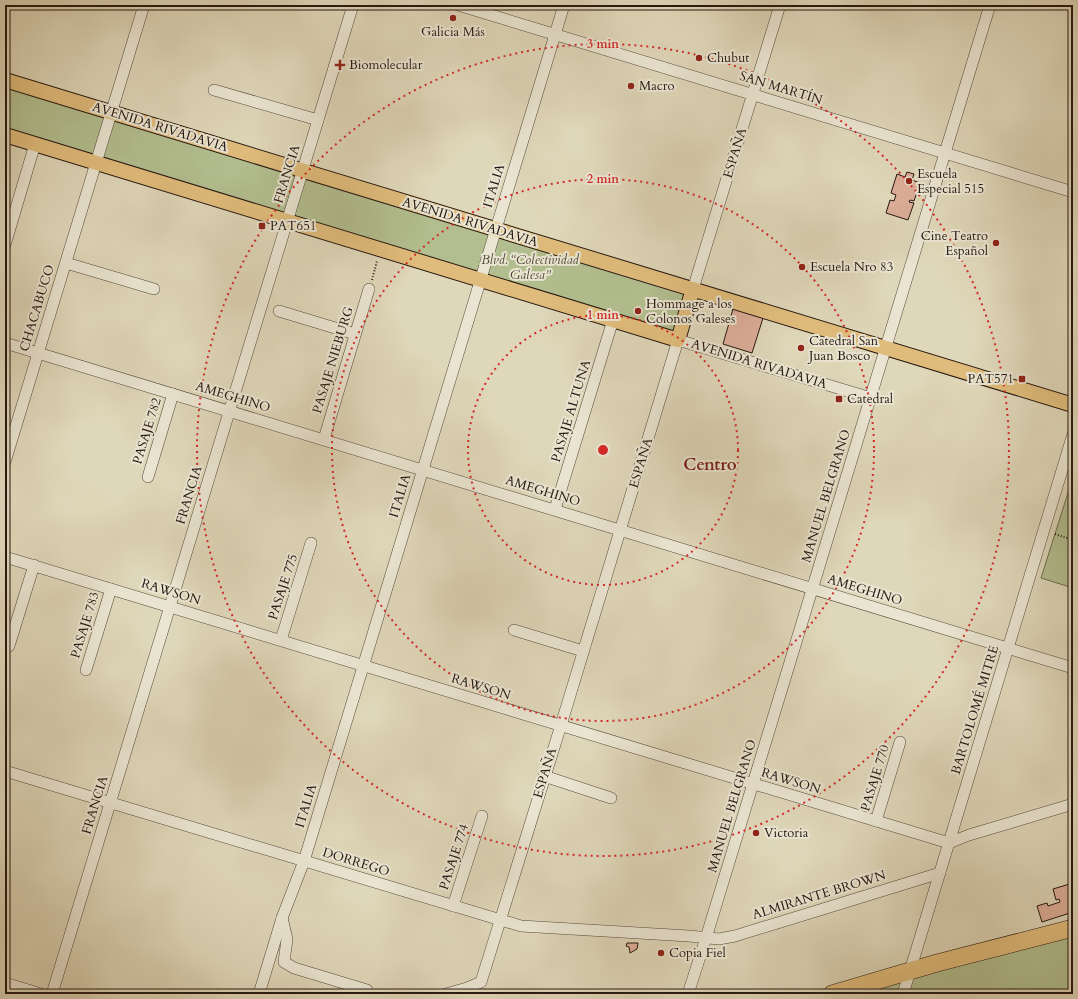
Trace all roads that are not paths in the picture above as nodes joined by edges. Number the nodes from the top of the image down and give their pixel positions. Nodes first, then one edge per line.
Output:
1 (144, 5) edge
2 (353, 5) edge
3 (458, 5) edge
4 (564, 5) edge
5 (780, 5) edge
6 (990, 5) edge
7 (555, 34) junction
8 (5, 80) edge
9 (214, 90) dead end
10 (752, 94) junction
11 (111, 112) junction
12 (318, 120) junction
13 (5, 135) edge
14 (35, 144) junction
15 (945, 153) junction
16 (96, 163) junction
17 (302, 170) junction
18 (1073, 192) edge
19 (287, 221) junction
20 (496, 229) junction
21 (5, 245) edge
22 (66, 263) junction
23 (480, 280) junction
24 (154, 289) dead end
25 (369, 289) road end
26 (693, 290) junction
27 (279, 311) dead end
28 (613, 320) junction
29 (355, 334) junction
30 (678, 340) junction
31 (5, 343) edge
32 (886, 348) junction
33 (38, 353) junction
34 (173, 394) junction
35 (870, 398) junction
36 (1073, 405) edge
37 (229, 411) junction
38 (1073, 434) edge
39 (324, 440) junction
40 (5, 462) edge
41 (423, 469) junction
42 (148, 477) dead end
43 (555, 510) junction
44 (620, 529) junction
45 (311, 543) dead end
46 (5, 556) edge
47 (34, 565) junction
48 (813, 588) junction
49 (111, 589) junction
50 (170, 606) junction
51 (514, 630) dead end
52 (280, 640) junction
53 (9, 646) dead end
54 (1008, 648) junction
55 (583, 651) junction
56 (363, 665) junction
57 (1073, 668) edge
58 (86, 670) dead end
59 (561, 725) junction
60 (900, 742) dead end
61 (5, 771) edge
62 (544, 776) junction
63 (753, 784) junction
64 (611, 798) dead end
65 (110, 803) junction
66 (1073, 804) edge
67 (482, 816) dead end
68 (876, 821) junction
69 (949, 843) junction
70 (304, 860) junction
71 (940, 873) junction
72 (452, 906) junction
73 (282, 918) junction
74 (499, 920) junction
75 (1072, 928) edge
76 (706, 938) junction
77 (910, 972) junction
78 (5, 983) edge
79 (367, 990) dead end
80 (41, 994) edge
81 (52, 994) edge
82 (258, 994) edge
83 (446, 994) edge
84 (688, 994) edge
85 (832, 994) edge
86 (903, 994) edge

1 - 11 street, CHACABUCO
2 - 12 street, FRANCIA
3 - 7 street, SAN MARTÍN
4 - 7 street, ITALIA
5 - 10 street, ESPAÑA
6 - 15 street, MANUEL BELGRANO
7 - 10 street, SAN MARTÍN
7 - 20 street, ITALIA
8 - 11 main road, AVENIDA RIVADAVIA
9 - 12 street
10 - 15 street, SAN MARTÍN
10 - 26 street, ESPAÑA
11 - 16 street, CHACABUCO
11 - 17 main road, AVENIDA RIVADAVIA
12 - 17 street, FRANCIA
13 - 14 main road, AVENIDA RIVADAVIA
14 - 16 main road, AVENIDA RIVADAVIA
14 - 21 street
15 - 18 street, SAN MARTÍN
15 - 32 street, MANUEL BELGRANO
16 - 19 main road, AVENIDA RIVADAVIA
16 - 22 street, CHACABUCO
17 - 19 street, FRANCIA
17 - 20 main road, AVENIDA RIVADAVIA
19 - 23 main road, AVENIDA RIVADAVIA
19 - 37 street, FRANCIA
20 - 23 street, ITALIA
20 - 26 main road, AVENIDA RIVADAVIA
22 - 24 street
22 - 33 street, CHACABUCO
23 - 28 main road, AVENIDA RIVADAVIA
23 - 41 street, ITALIA
25 - 29 street, PASAJE NIEBURG
26 - 30 main road, ESPAÑA
26 - 32 main road, AVENIDA RIVADAVIA
27 - 29 street
28 - 30 main road, AVENIDA RIVADAVIA
28 - 43 street, PASAJE ALTUNA
29 - 39 street, PASAJE NIEBURG
30 - 35 street, AVENIDA RIVADAVIA
30 - 44 street, ESPAÑA
31 - 33 street, AMEGHINO
32 - 35 street, MANUEL BELGRANO
32 - 36 main road, AVENIDA RIVADAVIA
33 - 34 street, AMEGHINO
33 - 40 street, CHACABUCO
34 - 37 street, AMEGHINO
34 - 42 street, PASAJE 782
35 - 48 street, MANUEL BELGRANO
37 - 39 street, AMEGHINO
37 - 50 street, FRANCIA
38 - 54 street, BARTOLOMÉ MITRE
39 - 41 street, AMEGHINO
41 - 43 street, AMEGHINO
41 - 56 street, ITALIA
43 - 44 street, AMEGHINO
44 - 48 street, AMEGHINO
44 - 55 street, ESPAÑA
45 - 52 street, PASAJE 775
46 - 47 street, RAWSON
47 - 49 street, RAWSON
47 - 53 street
48 - 54 street, AMEGHINO
48 - 63 street, MANUEL BELGRANO
49 - 50 street, RAWSON
49 - 58 street, PASAJE 783
50 - 52 street, RAWSON
50 - 65 street, FRANCIA
51 - 55 street
52 - 56 street, RAWSON
54 - 57 street, AMEGHINO
54 - 69 street, BARTOLOMÉ MITRE
55 - 59 street, ESPAÑA
56 - 59 street, RAWSON
56 - 70 street, ITALIA
59 - 62 street, ESPAÑA
59 - 63 street, RAWSON
60 - 68 street, PASAJE 770
61 - 65 street, DORREGO
62 - 64 street
62 - 74 street, ESPAÑA
63 - 68 street, RAWSON
63 - 76 street, MANUEL BELGRANO
65 - 70 street, DORREGO
65 - 81 street, FRANCIA
66 - 69 street
67 - 72 street, PASAJE 774
68 - 69 street, RAWSON
69 - 71 street, BARTOLOMÉ MITRE
70 - 72 street, DORREGO
70 - 73 street, ITALIA
71 - 76 street, ALMIRANTE BROWN
71 - 77 street, BARTOLOMÉ MITRE
72 - 74 street, DORREGO
73 - 79 street
73 - 82 street, ITALIA
74 - 76 street, DORREGO
74 - 83 street, ESPAÑA
75 - 77 highway
76 - 84 street, MANUEL BELGRANO
77 - 85 highway
77 - 86 street, BARTOLOMÉ MITRE
78 - 80 street

